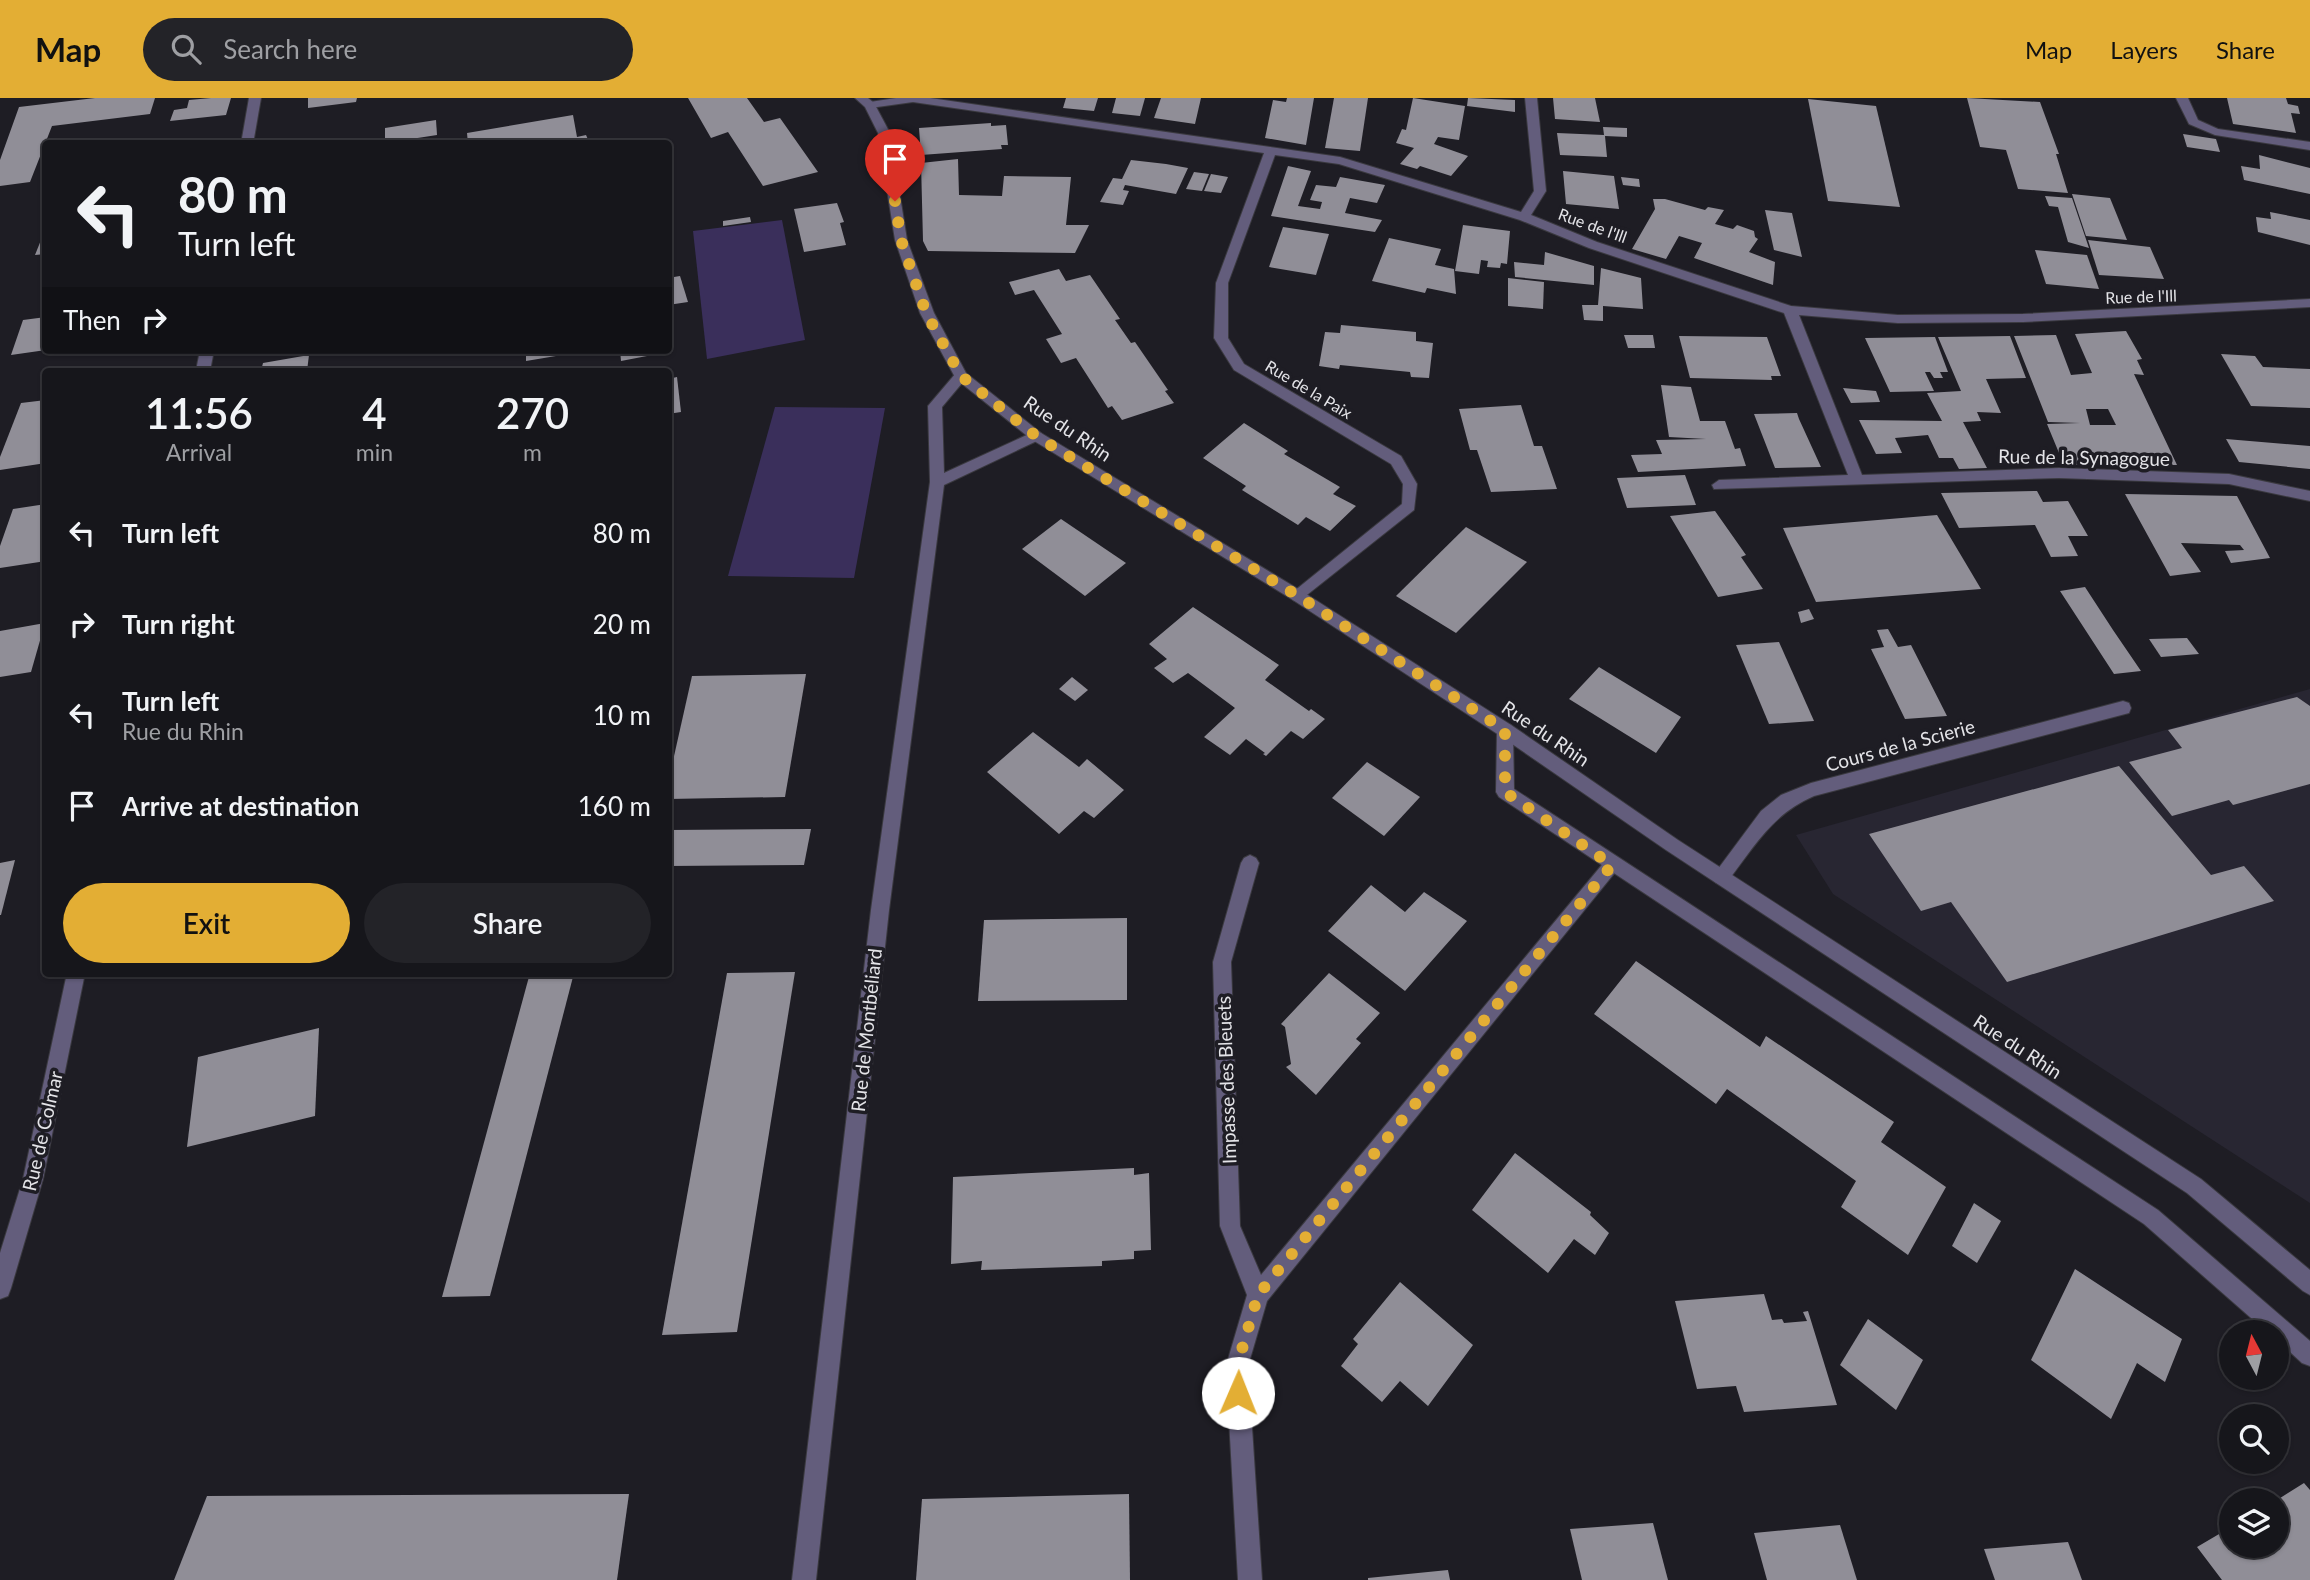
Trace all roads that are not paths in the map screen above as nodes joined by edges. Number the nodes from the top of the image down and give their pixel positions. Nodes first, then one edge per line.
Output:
1 (256, 98) edge
2 (1531, 98) edge
3 (2182, 98) edge
4 (865, 101) edge
5 (248, 140) edge
6 (2310, 146) edge
7 (1271, 150) junction
8 (1524, 217) junction
9 (2310, 303) edge
10 (1790, 310) junction
11 (961, 376) junction
12 (1036, 436) junction
13 (1857, 480) junction
14 (937, 482) junction
15 (1719, 485) dead end
16 (2310, 496) edge
17 (1298, 596) junction
18 (2123, 708) dead end
19 (1505, 730) junction
20 (1250, 863) dead end
21 (1612, 865) junction
22 (1721, 877) junction
23 (75, 977) edge
24 (2310, 1284) edge
25 (0, 1288) edge
26 (1258, 1295) junction
27 (2310, 1355) edge
28 (804, 1580) edge
29 (1250, 1580) edge

1 - 5 street
2 - 8 street
3 - 6 street
4 - 7 street, Rue de l'Ill
4 - 11 street, Rue du Rhin
7 - 8 street, Rue de l'Ill
7 - 17 street, Rue de la Paix
8 - 10 street, Rue de l'Ill
9 - 10 street, Rue de l'Ill
10 - 13 street
11 - 12 street, Rue du Rhin
11 - 14 street, Rue de Montbéliard
12 - 14 street
12 - 17 street, Rue du Rhin
13 - 15 street, Rue de la Synagogue
13 - 16 street, Rue de la Synagogue
14 - 28 street, Rue de Montbéliard
17 - 19 street, Rue du Rhin
18 - 22 street, Cours de la Scierie
19 - 21 street
19 - 22 street, Rue du Rhin
20 - 26 street, Impasse des Bleuets
21 - 26 street
21 - 27 street
22 - 24 street, Rue du Rhin
23 - 25 street, Rue de Colmar
26 - 29 street

